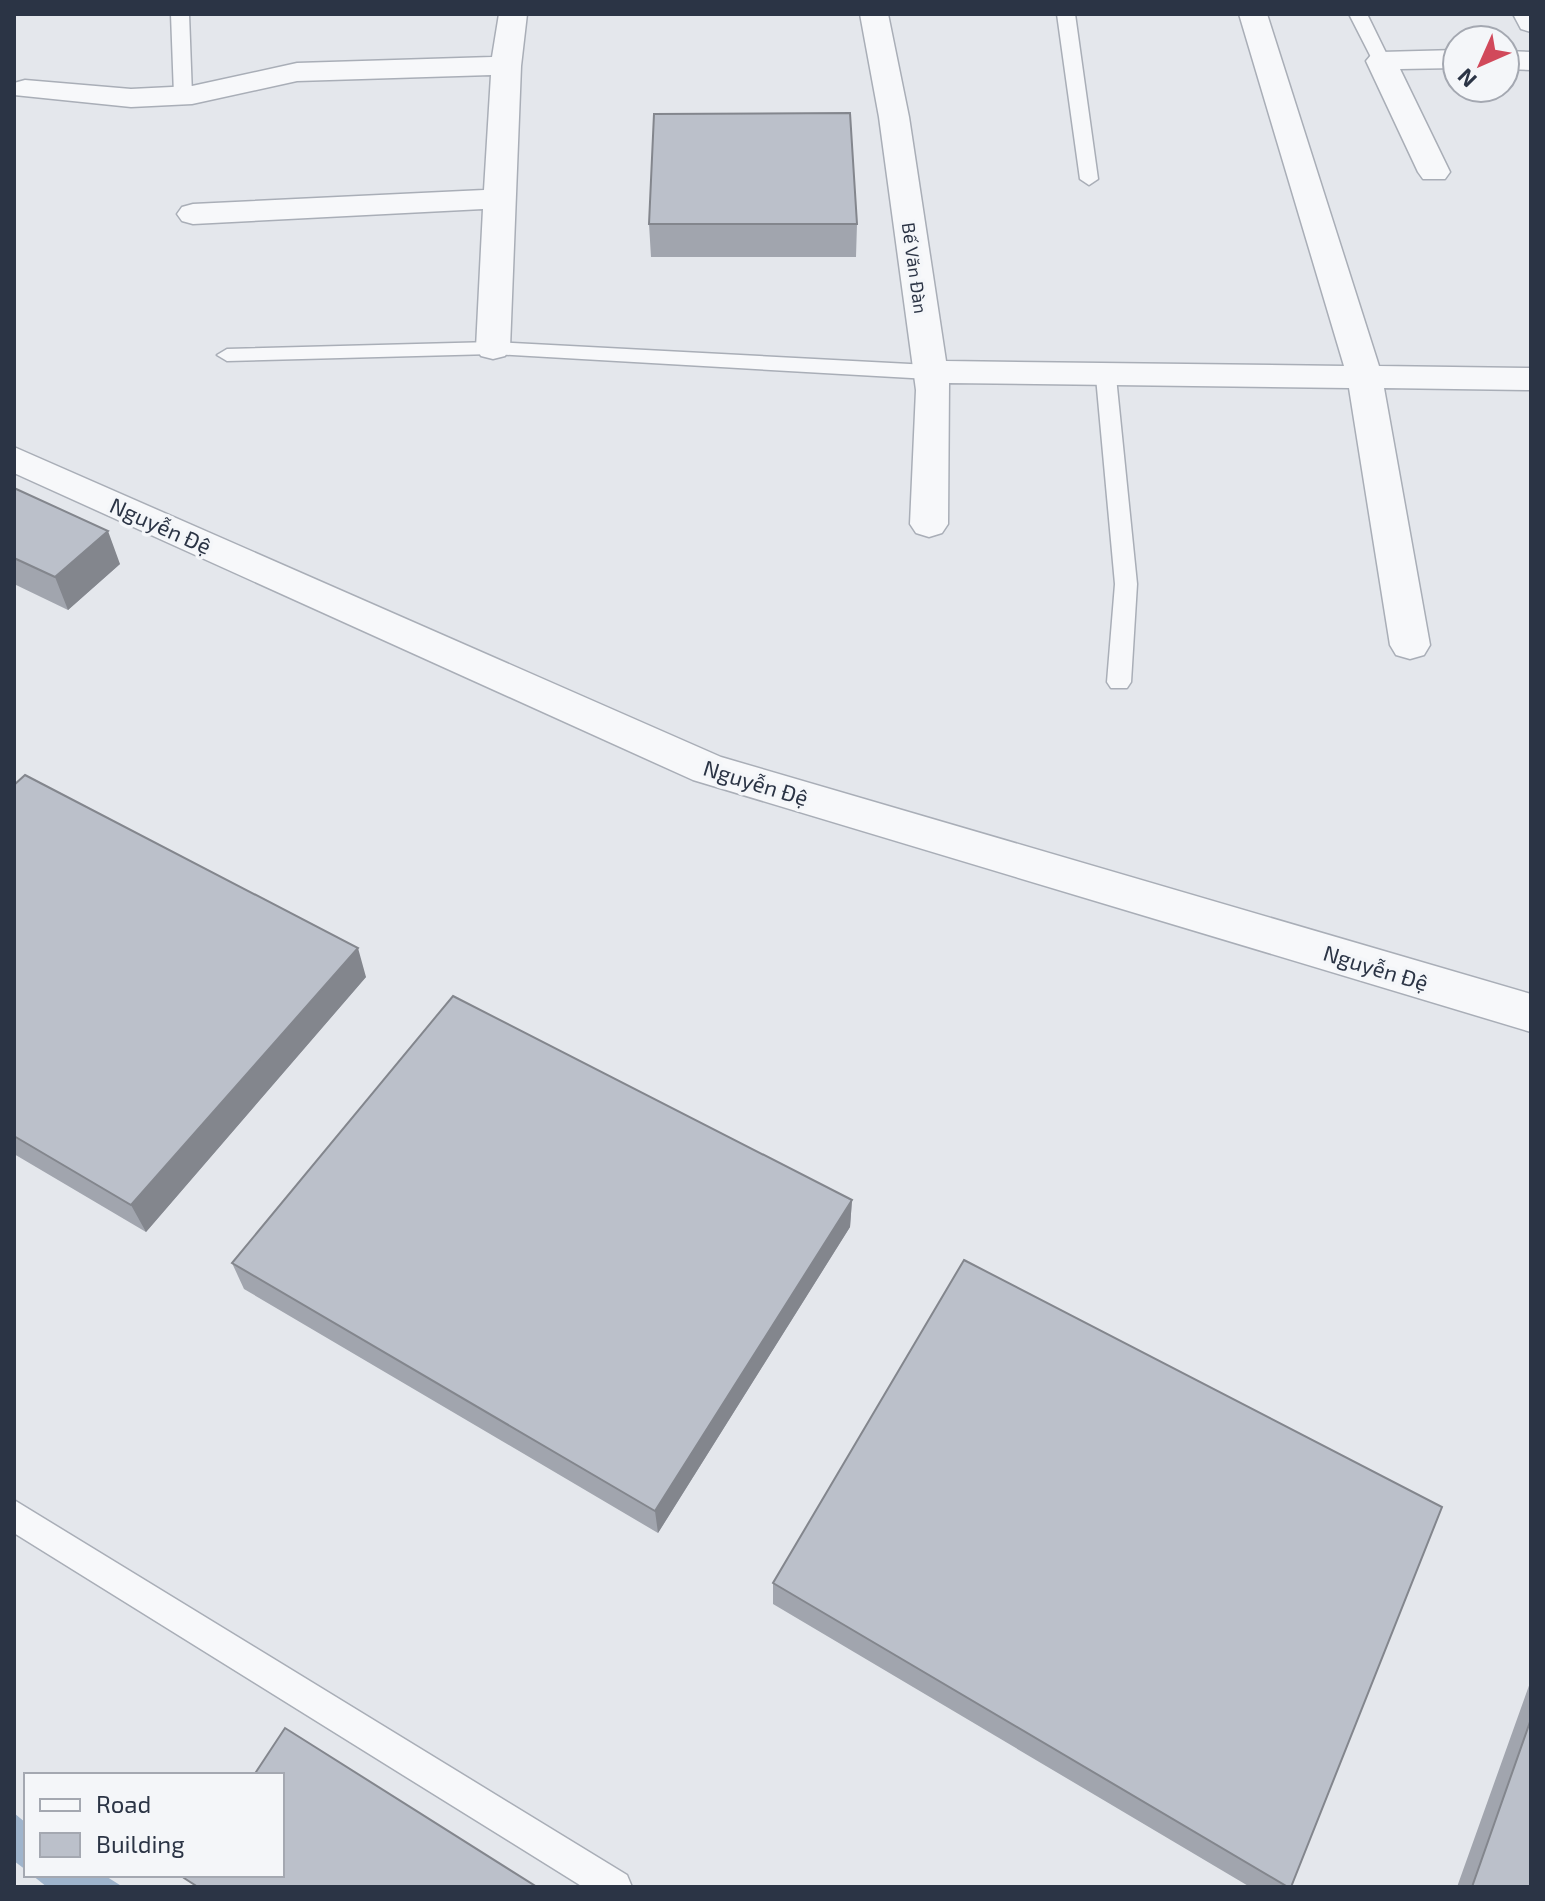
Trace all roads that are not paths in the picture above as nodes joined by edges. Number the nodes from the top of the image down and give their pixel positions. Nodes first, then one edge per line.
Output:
1 (180, 14) edge
2 (513, 14) edge
3 (874, 14) edge
4 (1066, 14) edge
5 (1253, 14) edge
6 (1358, 14) edge
7 (1527, 14) edge
8 (1531, 23) edge
9 (1441, 59) edge
10 (1381, 61) junction
11 (506, 66) junction
12 (25, 89) dead end
13 (183, 95) junction
14 (1434, 172) dead end
15 (1089, 179) dead end
16 (500, 199) junction
17 (193, 214) dead end
18 (493, 348) junction
19 (227, 355) dead end
20 (929, 372) junction
21 (1106, 377) junction
22 (1365, 378) junction
23 (1531, 379) edge
24 (14, 459) edge
25 (929, 524) dead end
26 (1410, 645) dead end
27 (1119, 682) dead end
28 (1531, 1013) edge
29 (14, 1515) edge
30 (615, 1887) edge

1 - 13 lane
2 - 11 street
3 - 20 street, Bế Văn Đàn
4 - 15 lane
5 - 22 street
6 - 10 lane
7 - 8 street
9 - 10 street
10 - 14 street
11 - 13 street
11 - 16 street
12 - 13 street
16 - 17 street
16 - 18 street
18 - 19 lane
18 - 20 lane
20 - 21 street
20 - 25 street, Bế Văn Đàn
21 - 22 street
21 - 27 lane
22 - 23 street
22 - 26 street
24 - 28 street, Nguyễn Đệ
29 - 30 lane

